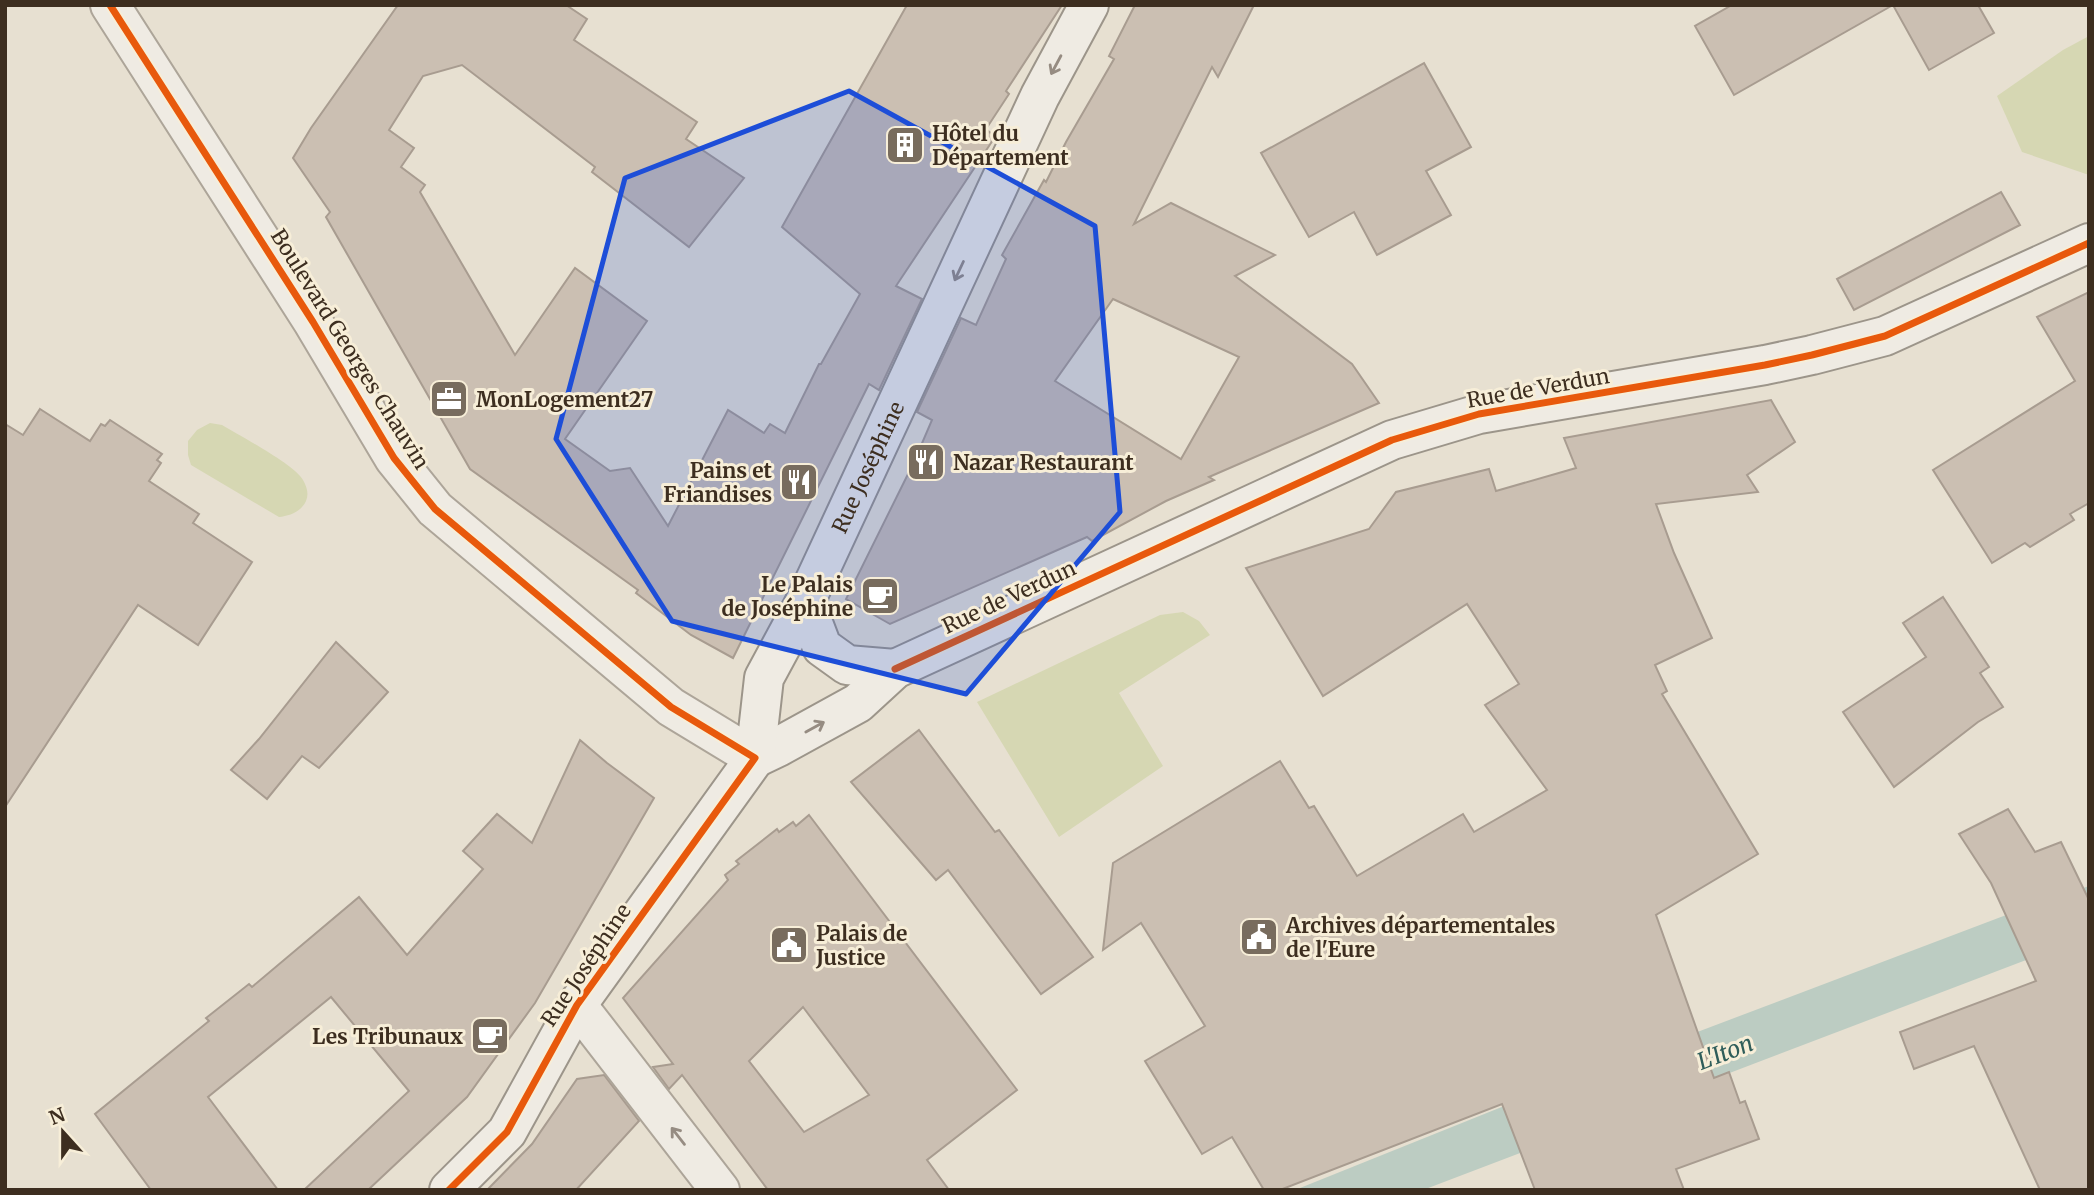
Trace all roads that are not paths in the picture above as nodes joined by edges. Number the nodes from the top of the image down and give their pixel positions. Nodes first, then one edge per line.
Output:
1 (110, 5) edge
2 (1088, 5) edge
3 (2089, 243) edge
4 (804, 602) junction
5 (895, 669) junction
6 (755, 758) junction
7 (577, 1005) junction
8 (449, 1190) edge
9 (720, 1190) edge

1 - 6 main road, Boulevard Georges Chauvin
2 -> 4 main road, Rue Joséphine
3 - 5 main road, Rue de Verdun
4 - 5 main road
4 - 6 main road, Rue Joséphine
6 -> 5 main road, Rue de Verdun
6 - 7 main road, Rue Joséphine
7 - 8 main road, Rue Joséphine
9 -> 7 main road

